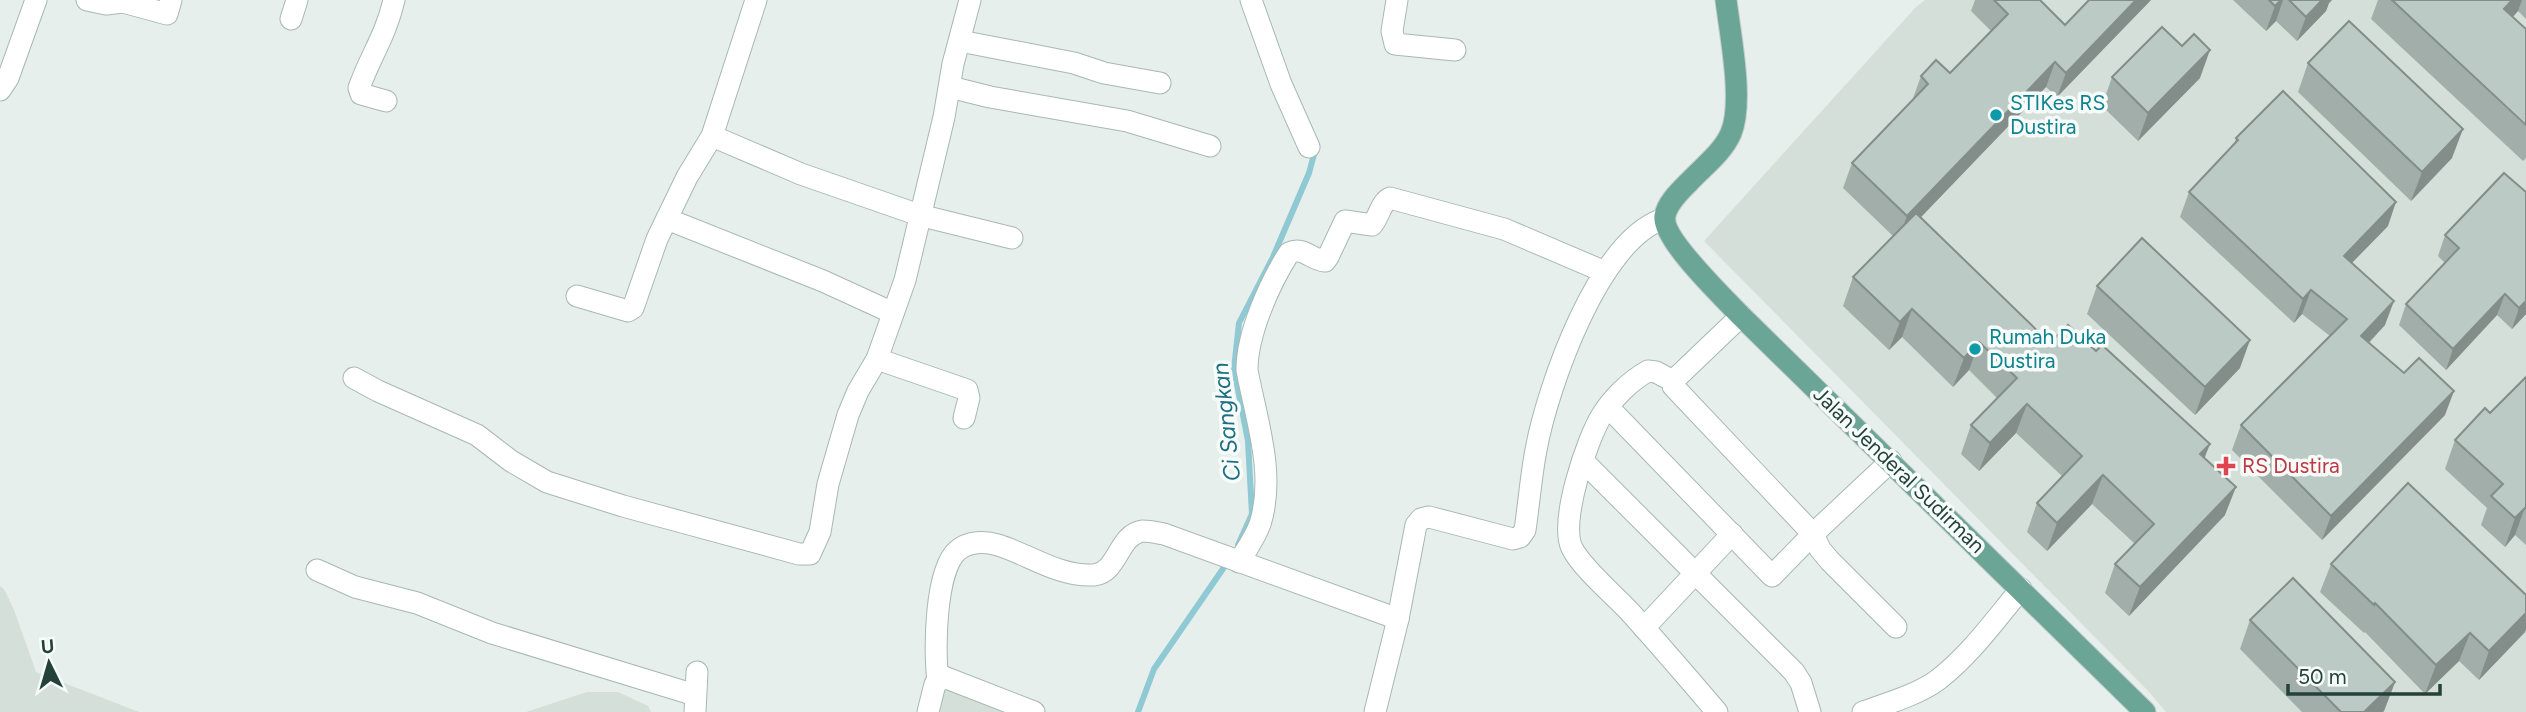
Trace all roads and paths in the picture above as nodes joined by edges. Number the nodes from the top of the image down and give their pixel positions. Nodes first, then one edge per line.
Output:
1 (36, 0) edge
2 (87, 0) edge
3 (171, 0) edge
4 (394, 0) edge
5 (756, 0) edge
6 (970, 0) edge
7 (1251, 0) edge
8 (1397, 0) edge
9 (1726, 0) edge
10 (960, 41) junction
11 (1455, 50) dead end
12 (1160, 83) dead end
13 (950, 87) junction
14 (0, 90) edge
15 (386, 101) dead end
16 (712, 136) junction
17 (1210, 146) dead end
18 (1309, 147) dead end
19 (919, 215) junction
20 (667, 219) junction
21 (1664, 219) junction
22 (1012, 238) dead end
23 (1605, 272) junction
24 (577, 296) dead end
25 (893, 313) junction
26 (1741, 316) junction
27 (877, 359) junction
28 (354, 378) dead end
29 (1673, 381) junction
30 (1608, 407) junction
31 (964, 418) dead end
32 (1583, 461) junction
33 (1891, 461) junction
34 (1732, 534) junction
35 (1813, 534) junction
36 (1232, 560) junction
37 (317, 570) dead end
38 (1696, 574) junction
39 (2021, 589) junction
40 (1398, 619) junction
41 (1896, 627) dead end
42 (1644, 628) junction
43 (697, 672) dead end
44 (938, 680) junction
45 (695, 703) edge
46 (928, 712) edge
47 (1034, 712) edge
48 (1375, 712) edge
49 (1717, 712) edge
50 (1810, 712) edge
51 (1863, 712) edge
52 (2145, 712) edge

1 - 14 street
2 - 3 street
4 - 15 street
5 - 16 street
6 - 10 street
7 - 18 street
8 - 11 street
9 - 21 main road
10 - 12 street
10 - 13 street
13 - 17 street
13 - 19 street
16 - 19 street
16 - 20 street
19 - 22 street
19 - 25 street
20 - 24 street
20 - 25 street
21 - 23 street
21 - 26 main road, Jalan Jenderal Sudirman
23 - 36 street
23 - 40 street
25 - 27 street
26 - 29 street
26 - 33 main road, Jalan Jenderal Sudirman
27 - 28 street
27 - 31 street
29 - 30 street
29 - 35 street
30 - 32 street
30 - 34 street
32 - 38 street
32 - 42 street
33 - 35 street
33 - 39 main road, Jalan Jenderal Sudirman
34 - 35 street
34 - 38 street
35 - 41 street
36 - 40 street
36 - 44 street
37 - 45 street
38 - 42 street
38 - 50 street
39 - 51 street
39 - 52 main road, Jalan Jenderal Sudirman
40 - 48 street
42 - 49 street
43 - 45 street
44 - 46 street
44 - 47 street

